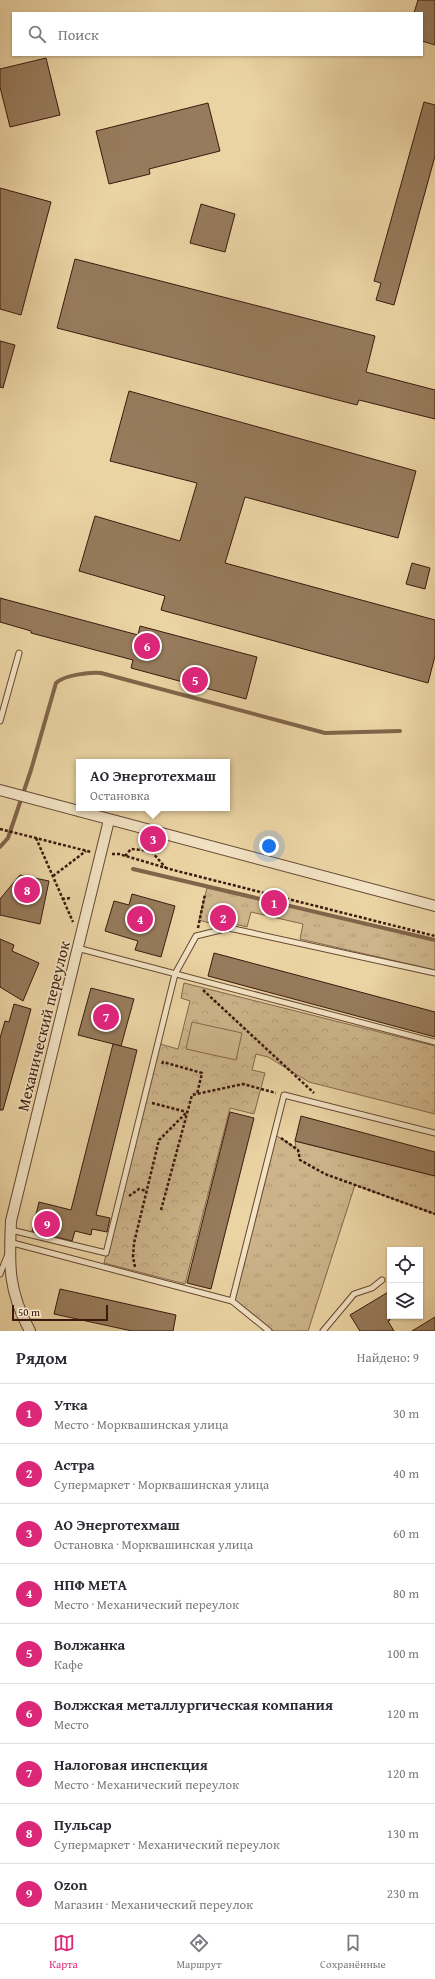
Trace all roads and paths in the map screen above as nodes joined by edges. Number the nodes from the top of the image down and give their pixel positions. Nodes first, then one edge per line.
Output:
1 (19, 653) dead end
2 (0, 721) edge
3 (0, 790) edge
4 (76, 811) edge
5 (76, 811) edge
6 (109, 820) junction
7 (0, 829) edge
8 (36, 838) junction
9 (86, 851) junction
10 (101, 855) junction
11 (125, 856) junction
12 (166, 869) junction
13 (52, 876) junction
14 (205, 894) dead end
15 (71, 898) dead end
16 (62, 899) junction
17 (435, 906) edge
18 (196, 936) junction
19 (435, 936) edge
20 (80, 938) junction
21 (77, 948) junction
22 (435, 973) edge
23 (176, 974) junction
24 (190, 978) junction
25 (435, 1042) edge
26 (161, 1069) dead end
27 (197, 1094) junction
28 (284, 1095) junction
29 (154, 1096) dead end
30 (152, 1103) junction
31 (328, 1106) junction
32 (150, 1110) dead end
33 (187, 1112) junction
34 (435, 1132) edge
35 (274, 1134) junction
36 (147, 1191) junction
37 (128, 1192) dead end
38 (161, 1210) dead end
39 (435, 1214) edge
40 (10, 1230) junction
41 (9, 1246) junction
42 (0, 1274) edge
43 (138, 1276) junction
44 (382, 1280) dead end
45 (232, 1301) junction
46 (30, 1331) edge
47 (269, 1331) edge
48 (323, 1331) edge

1 - 2 lane
3 - 5 street
4 - 6 street
6 - 10 street, Механический переулок
6 - 17 street
7 - 8 path
8 - 9 path
8 - 13 path
9 - 10 path
9 - 13 path
10 - 11 path
10 - 20 street, Механический переулок
11 - 12 path
11 - 12 path
12 - 19 path
13 - 16 path
14 - 18 path
15 - 16 path
16 - 20 path
18 - 22 lane
18 - 23 lane
20 - 21 street, Механический переулок
21 - 23 lane
21 - 40 street, Механический переулок
23 - 24 lane
23 - 40 lane
24 - 25 lane
24 - 31 path
26 - 27 path
27 - 28 path
27 - 33 path
28 - 31 lane
28 - 35 lane
29 - 30 path
30 - 32 path
30 - 33 path
31 - 34 lane
33 - 36 path
33 - 38 path
35 - 39 path
35 - 45 lane
36 - 37 path
36 - 43 path
40 - 41 street, Механический переулок
41 - 42 lane
41 - 43 lane
41 - 46 street, Механический переулок
43 - 45 lane
44 - 48 lane
45 - 47 lane

